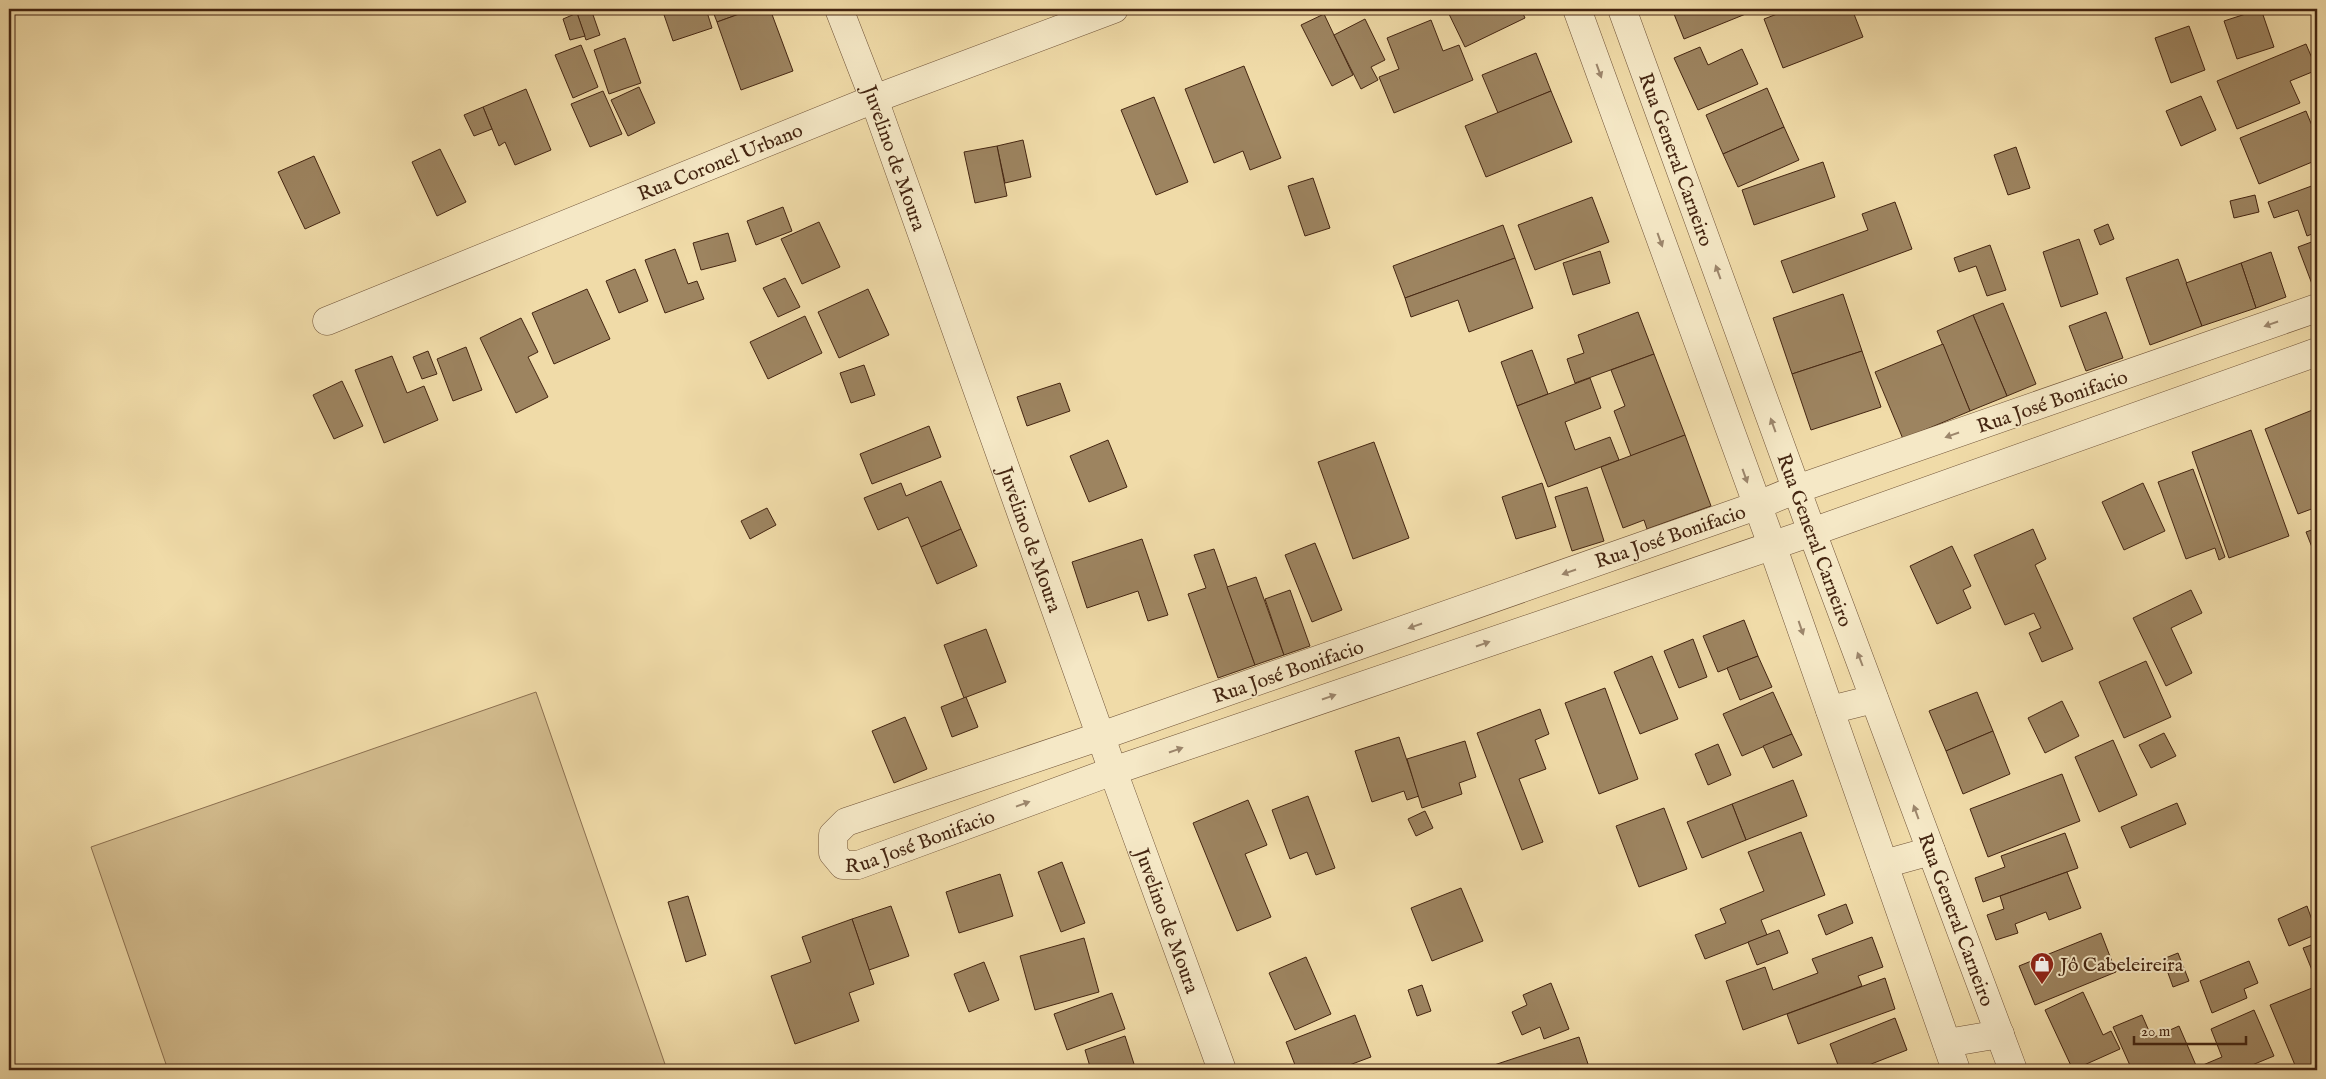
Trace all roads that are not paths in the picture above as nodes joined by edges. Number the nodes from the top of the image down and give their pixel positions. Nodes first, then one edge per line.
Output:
1 (839, 9) edge
2 (1114, 9) edge
3 (1577, 9) edge
4 (1625, 18) edge
5 (1587, 36) junction
6 (874, 98) junction
7 (1694, 205) junction
8 (1651, 215) junction
9 (2317, 308) edge
10 (327, 321) dead end
11 (2317, 352) edge
12 (1753, 370) junction
13 (1711, 382) junction
14 (1797, 489) junction
15 (1756, 506) junction
16 (1812, 532) junction
17 (1772, 545) junction
18 (1874, 699) junction
19 (1830, 710) junction
20 (1101, 736) junction
21 (1113, 772) junction
22 (1931, 851) junction
23 (1884, 864) junction
24 (2000, 1034) junction
25 (1947, 1043) junction
26 (1222, 1070) edge
27 (1956, 1070) edge
28 (2013, 1070) edge

1 - 6 street, Juvelino de Moura
2 - 6 street, Rua Coronel Urbano
3 - 5 street
4 - 5 street
4 - 7 street, Rua General Carneiro
5 -> 8 street
6 - 10 street, Rua Coronel Urbano
6 - 20 street, Juvelino de Moura
7 - 8 street
12 -> 7 street, Rua General Carneiro
8 -> 13 street
9 -> 14 street, Rua José Bonifacio
11 - 16 street, Rua José Bonifacio
12 - 13 street
14 -> 12 street, Rua General Carneiro
13 -> 15 street
14 - 15 street, Rua José Bonifacio
14 - 16 street, Rua General Carneiro
15 - 17 street
15 -> 20 street, Rua José Bonifacio
16 - 17 street, Rua José Bonifacio
18 -> 16 street, Rua General Carneiro
17 -> 19 street
21 -> 17 street, Rua José Bonifacio
18 - 19 street
22 -> 18 street, Rua General Carneiro
19 - 23 street
20 - 21 street, Juvelino de Moura
20 -> 21 street, Rua José Bonifacio
21 - 26 street, Juvelino de Moura
22 - 23 street
22 - 24 street, Rua General Carneiro
23 - 25 street
24 - 25 street
24 - 28 street, Rua General Carneiro
25 - 27 street

